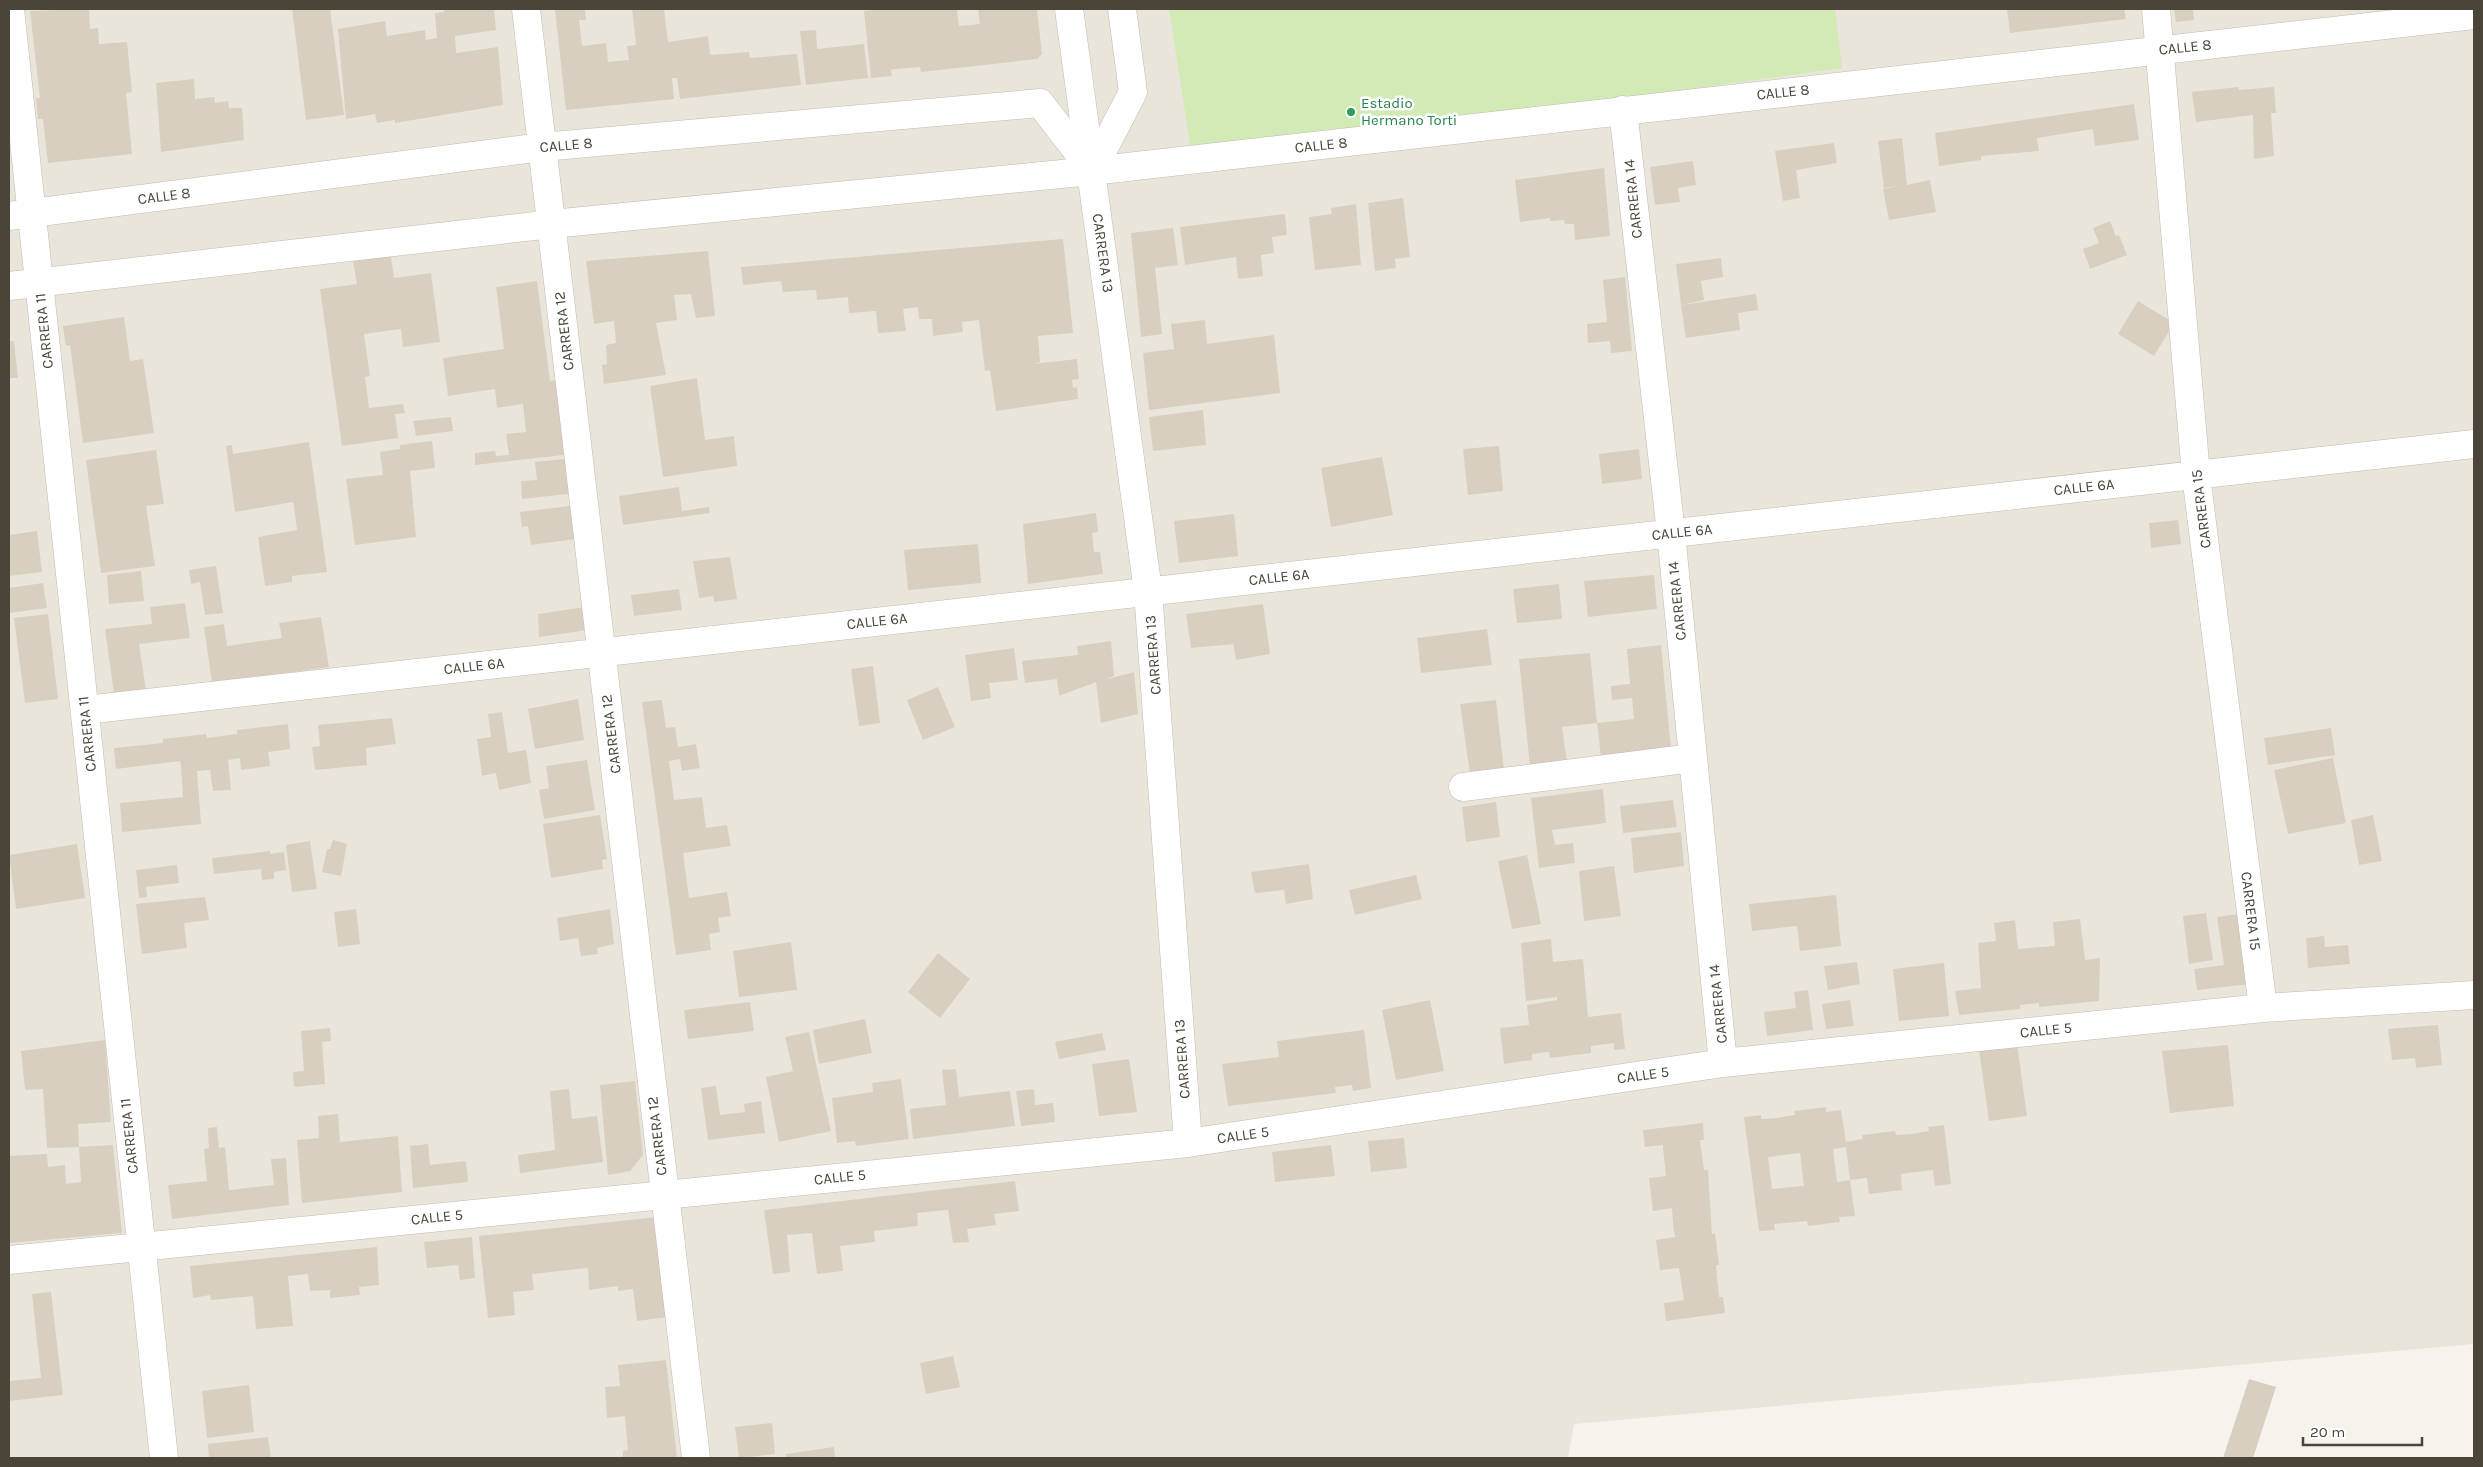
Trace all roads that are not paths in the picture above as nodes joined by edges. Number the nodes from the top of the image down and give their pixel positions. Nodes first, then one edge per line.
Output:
1 (10, 9) edge
2 (526, 9) edge
3 (1069, 9) edge
4 (1122, 9) edge
5 (2156, 9) edge
6 (2474, 15) edge
7 (2160, 50) junction
8 (1623, 110) junction
9 (542, 147) junction
10 (1092, 171) junction
11 (20, 214) edge
12 (552, 224) junction
13 (39, 282) junction
14 (9, 286) edge
15 (2474, 444) edge
16 (2196, 475) junction
17 (1670, 533) junction
18 (1148, 591) junction
19 (601, 652) junction
20 (85, 710) junction
21 (1693, 758) junction
22 (1463, 787) dead end
23 (2474, 995) edge
24 (2263, 1008) junction
25 (1723, 1063) junction
26 (1188, 1143) junction
27 (664, 1194) junction
28 (141, 1246) junction
29 (9, 1260) edge
30 (164, 1458) edge
31 (696, 1458) edge

1 - 11 street, CARRERA 11
2 - 9 street, CARRERA 12
3 - 10 street, CARRERA 13
4 - 10 street
5 - 7 street, CARRERA 15
6 - 7 street, CALLE 8
7 - 8 street, CALLE 8
7 - 16 street, CARRERA 15
8 - 10 street, CALLE 8
8 - 17 street, CARRERA 14
9 - 10 street, CALLE 8
9 - 11 street, CALLE 8
9 - 12 street, CARRERA 12
10 - 12 street, CALLE 8
10 - 18 street, CARRERA 13
11 - 13 street, CARRERA 11
12 - 13 street, CALLE 8
12 - 19 street, CARRERA 12
13 - 14 street, CALLE 8
13 - 20 street, CARRERA 11
15 - 16 street, CALLE 6A
16 - 17 street, CALLE 6A
16 - 24 street, CARRERA 15
17 - 18 street, CALLE 6A
17 - 21 street, CARRERA 14
18 - 19 street, CALLE 6A
18 - 26 street, CARRERA 13
19 - 20 street, CALLE 6A
19 - 27 street, CARRERA 12
20 - 28 street, CARRERA 11
21 - 22 street
21 - 25 street, CARRERA 14
23 - 24 street, CALLE 5
24 - 25 street, CALLE 5
25 - 26 street, CALLE 5
26 - 27 street, CALLE 5
27 - 28 street, CALLE 5
27 - 31 street, CARRERA 12
28 - 29 street, CALLE 5
28 - 30 street, CARRERA 11

